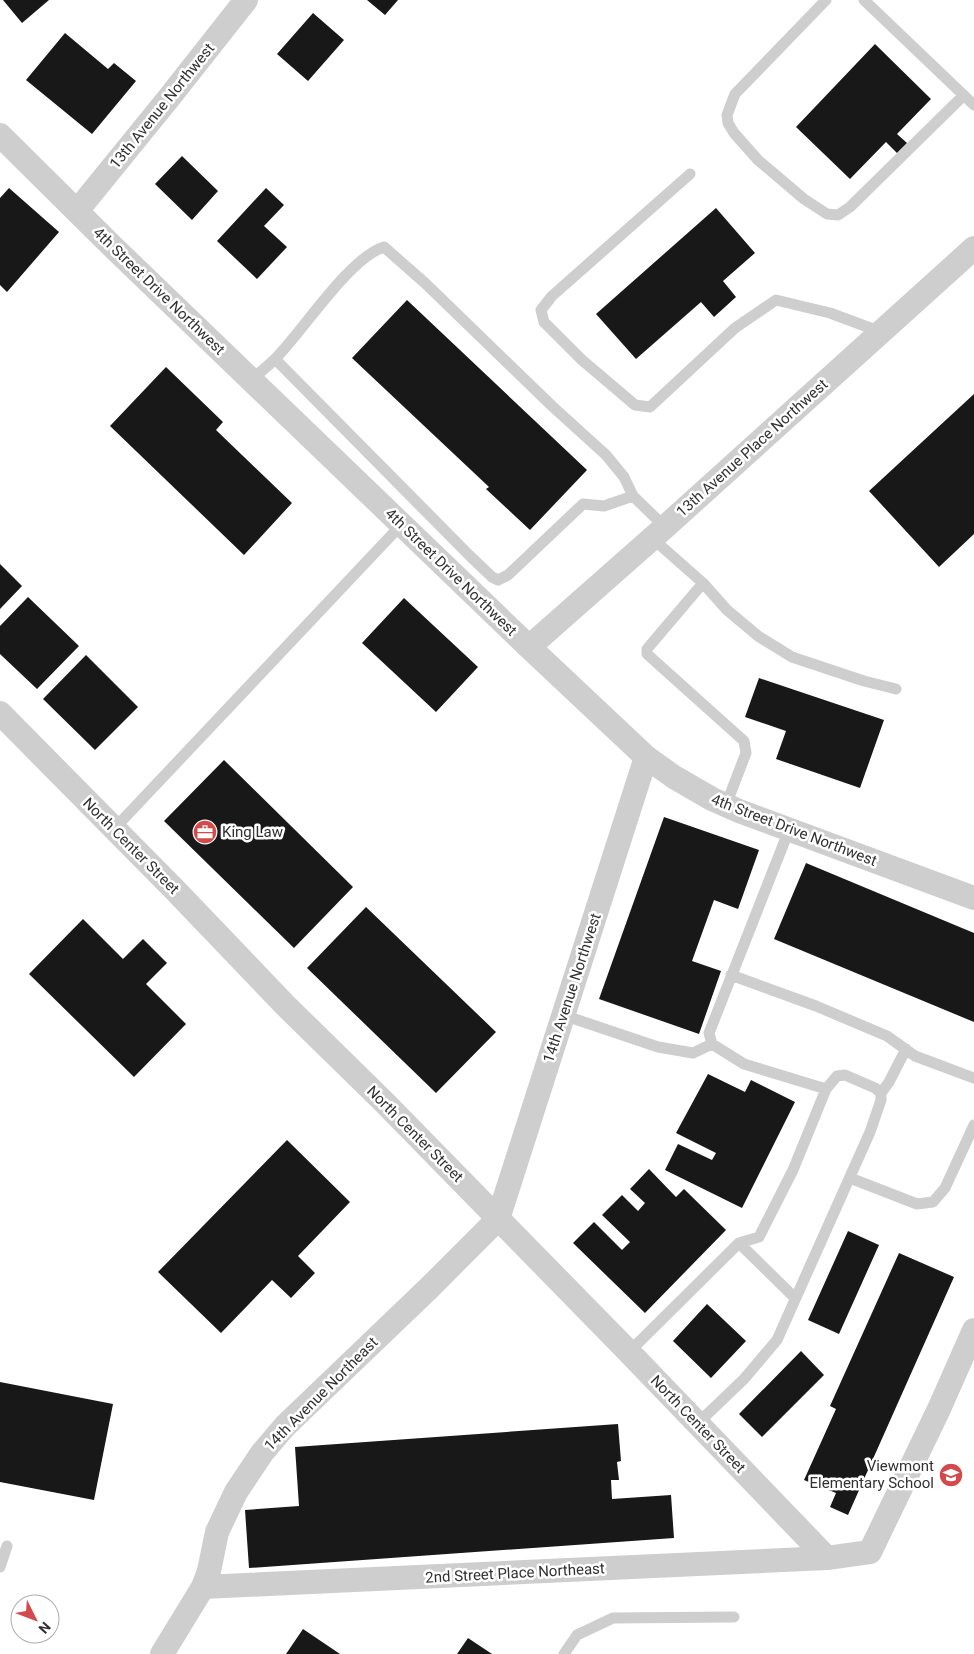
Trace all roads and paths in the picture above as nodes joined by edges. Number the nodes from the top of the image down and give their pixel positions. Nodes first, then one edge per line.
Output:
1 (246, 0) edge
2 (826, 0) edge
3 (864, 0) edge
4 (964, 95) junction
5 (974, 105) edge
6 (0, 135) edge
7 (690, 174) dead end
8 (77, 211) junction
9 (974, 248) edge
10 (880, 332) junction
11 (275, 360) junction
12 (252, 379) junction
13 (632, 496) junction
14 (402, 524) junction
15 (659, 532) junction
16 (460, 564) junction
17 (703, 583) junction
18 (529, 647) junction
19 (896, 689) dead end
20 (0, 713) edge
21 (646, 757) junction
22 (726, 805) junction
23 (114, 829) junction
24 (789, 830) junction
25 (974, 898) edge
26 (730, 976) junction
27 (563, 1015) junction
28 (712, 1044) junction
29 (906, 1049) junction
30 (974, 1078) edge
31 (826, 1088) junction
32 (880, 1093) junction
33 (974, 1125) edge
34 (850, 1178) junction
35 (498, 1219) junction
36 (739, 1243) junction
37 (795, 1298) junction
38 (974, 1330) edge
39 (629, 1352) junction
40 (697, 1424) junction
41 (7, 1546) dead end
42 (827, 1558) junction
43 (0, 1567) edge
44 (203, 1587) junction
45 (734, 1617) dead end
46 (162, 1654) edge
47 (564, 1654) edge

1 - 8 street, 13th Avenue Northwest
2 - 4 lane
3 - 4 lane
4 - 5 lane
6 - 8 street, 4th Street Drive Northwest
7 - 10 lane
8 - 12 street, 4th Street Drive Northwest
9 - 10 street, 13th Avenue Place Northwest
10 - 15 street, 13th Avenue Place Northwest
11 - 12 lane
11 - 13 lane
11 - 16 lane
12 - 14 street, 4th Street Drive Northwest
13 - 15 lane
13 - 16 lane
14 - 16 street, 4th Street Drive Northwest
14 - 23 lane
15 - 17 lane
15 - 18 street, 13th Avenue Place Northwest
16 - 18 street, 4th Street Drive Northwest
17 - 19 lane
17 - 22 lane
18 - 21 street, 4th Street Drive Northwest
20 - 23 street, North Center Street
21 - 22 street, 4th Street Drive Northwest
21 - 27 street, 14th Avenue Northwest
22 - 24 street, 4th Street Drive Northwest
23 - 35 street, North Center Street
24 - 25 street, 4th Street Drive Northwest
24 - 26 lane
26 - 28 lane
26 - 29 lane
27 - 28 lane
27 - 35 street, 14th Avenue Northwest
28 - 31 lane
29 - 30 lane
29 - 32 lane
31 - 32 lane
31 - 36 lane
32 - 34 lane
33 - 34 lane
34 - 37 lane
35 - 39 street, North Center Street
35 - 44 street, 14th Avenue Northeast
36 - 37 lane
36 - 39 lane
37 - 40 lane
38 - 42 street, 2nd Street Place Northeast
39 - 40 street, North Center Street
40 - 42 street, North Center Street
41 - 43 lane
42 - 44 street, 2nd Street Place Northeast
44 - 46 street, 14th Avenue Northeast
45 - 47 lane

